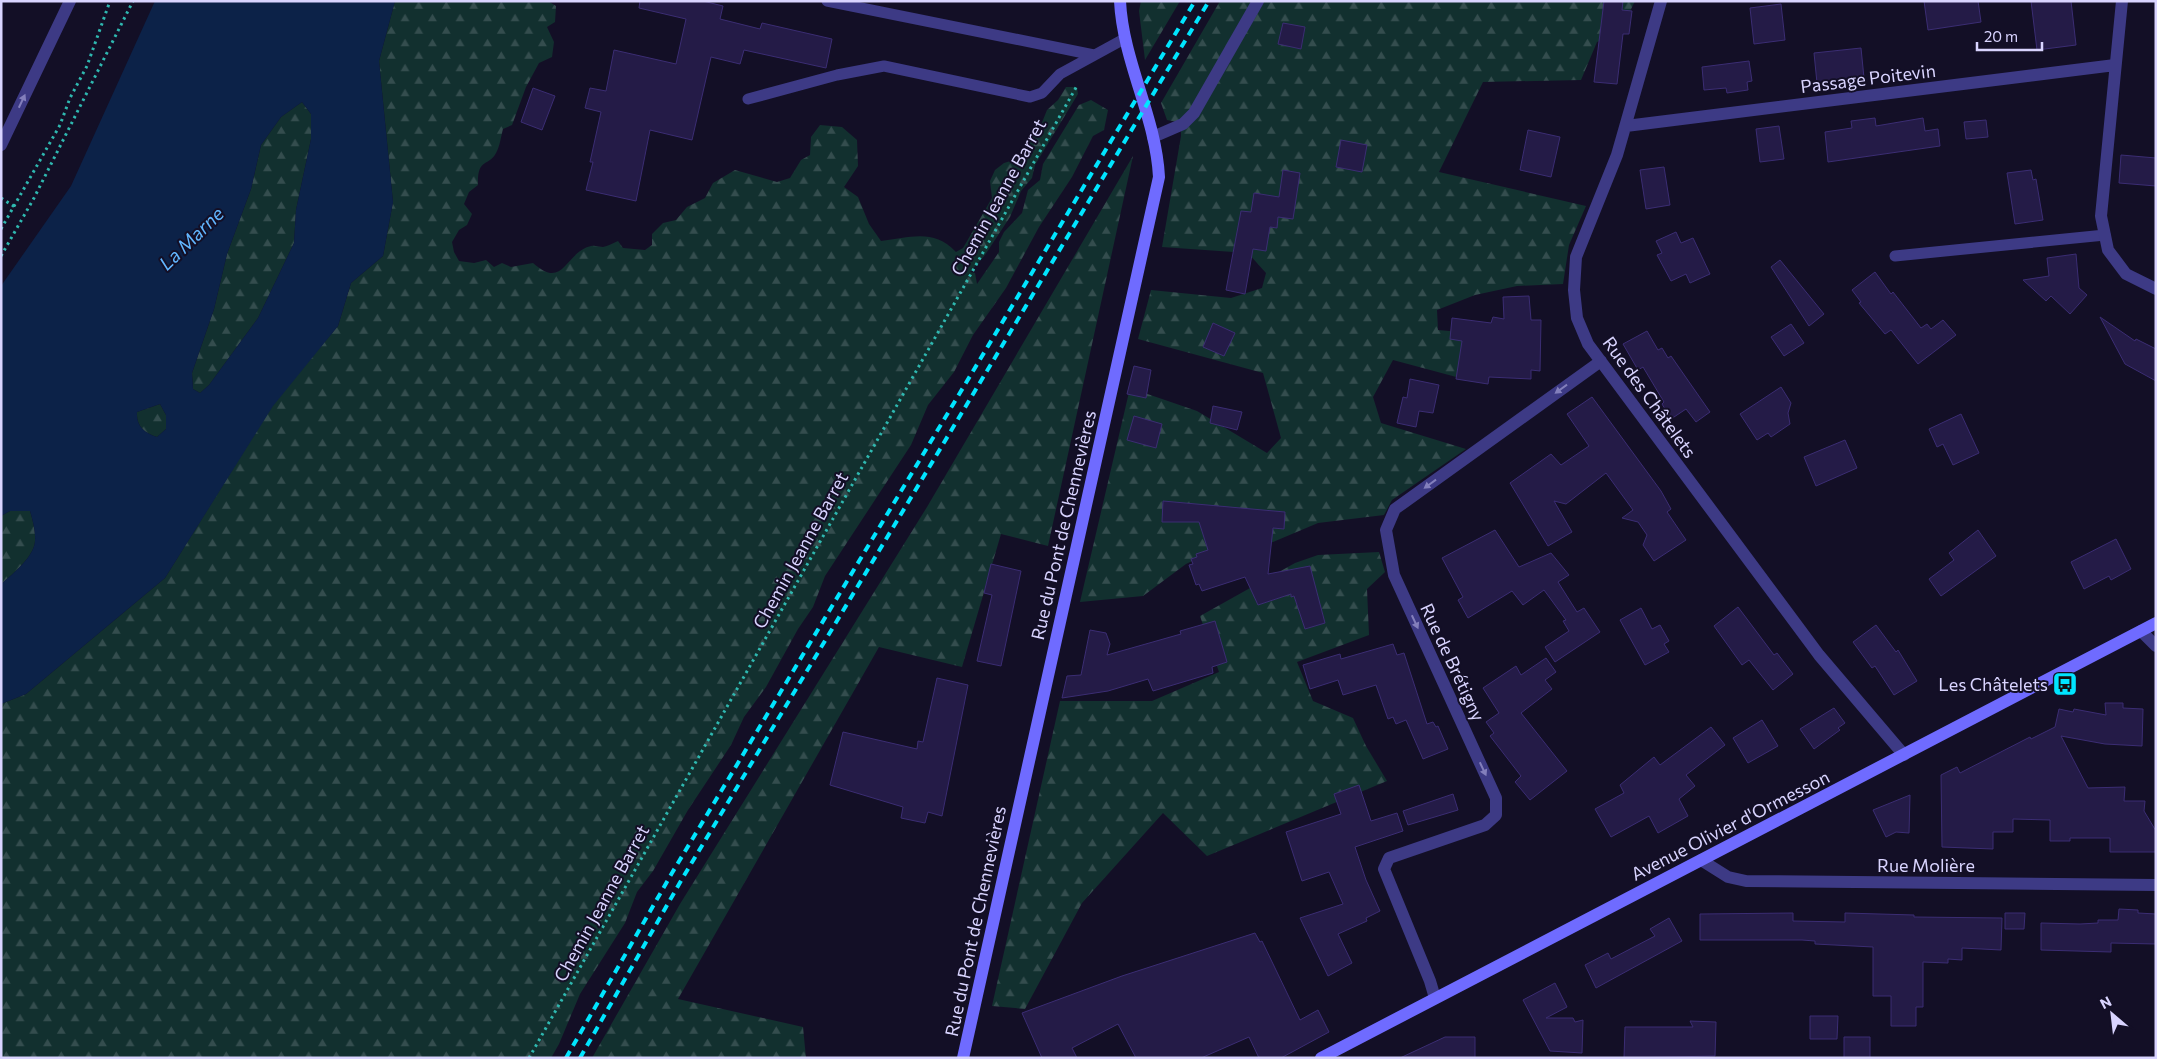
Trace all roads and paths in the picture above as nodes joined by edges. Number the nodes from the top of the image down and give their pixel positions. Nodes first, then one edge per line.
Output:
1 (70, 1) edge
2 (110, 1) edge
3 (133, 1) edge
4 (827, 1) edge
5 (1120, 1) edge
6 (1258, 1) edge
7 (1661, 1) edge
8 (2122, 1) edge
9 (1124, 39) junction
10 (1094, 55) junction
11 (2115, 65) junction
12 (748, 98) dead end
13 (1626, 126) junction
14 (1153, 137) junction
15 (1, 145) edge
16 (1, 198) edge
17 (14, 207) junction
18 (1, 229) edge
19 (2105, 235) junction
20 (1, 256) edge
21 (1895, 256) dead end
22 (2156, 289) edge
23 (1601, 361) junction
24 (2156, 623) edge
25 (2141, 631) junction
26 (2156, 646) edge
27 (1904, 755) junction
28 (1701, 860) junction
29 (2156, 885) edge
30 (1435, 998) junction
31 (529, 1058) edge
32 (963, 1058) edge
33 (1321, 1058) edge

15 -> 1 street
2 - 17 path
3 - 20 path
4 - 10 lane
5 - 9 main road, Rue du Pont de Chennevières
6 - 14 street
7 - 13 street, Rue des Châtelets
8 - 11 street
9 - 10 lane
9 - 14 main road, Rue du Pont de Chennevières
10 - 12 lane
10 - 31 path, Chemin Jeanne Barret
11 - 13 street, Passage Poitevin
11 - 19 street
13 - 23 street, Rue des Châtelets
14 - 32 main road, Rue du Pont de Chennevières
16 - 17 path
17 - 18 path
19 - 21 lane
19 - 22 street
23 - 27 street, Rue des Châtelets
23 -> 30 street, Rue de Brétigny
24 - 25 main road, Avenue Olivier d'Ormesson
25 - 26 street
25 - 27 main road, Avenue Olivier d'Ormesson
27 - 28 main road, Avenue Olivier d'Ormesson
28 - 29 street, Rue Molière
28 - 30 main road, Avenue Olivier d'Ormesson
30 - 33 main road, Avenue Olivier d'Ormesson

